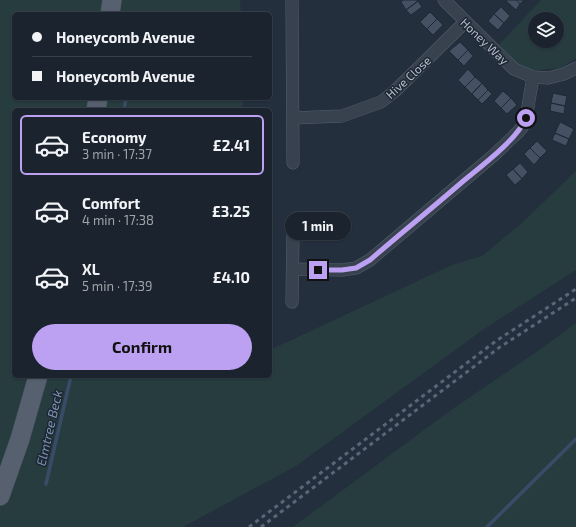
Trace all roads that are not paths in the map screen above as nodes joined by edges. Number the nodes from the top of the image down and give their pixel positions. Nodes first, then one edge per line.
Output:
1 (112, 0) edge
2 (292, 0) edge
3 (444, 0) edge
4 (110, 12) edge
5 (465, 22) junction
6 (576, 68) edge
7 (533, 77) junction
8 (293, 118) junction
9 (292, 164) dead end
10 (293, 231) dead end
11 (293, 269) junction
12 (292, 302) dead end
13 (37, 378) edge
14 (0, 496) edge

1 - 4 main road
2 - 8 street
3 - 5 street, Honey Way
5 - 7 street, Honey Way
5 - 8 street, Hive Close
6 - 7 street, Honey Way
7 - 11 street
8 - 9 street
10 - 11 street
11 - 12 street
13 - 14 main road

